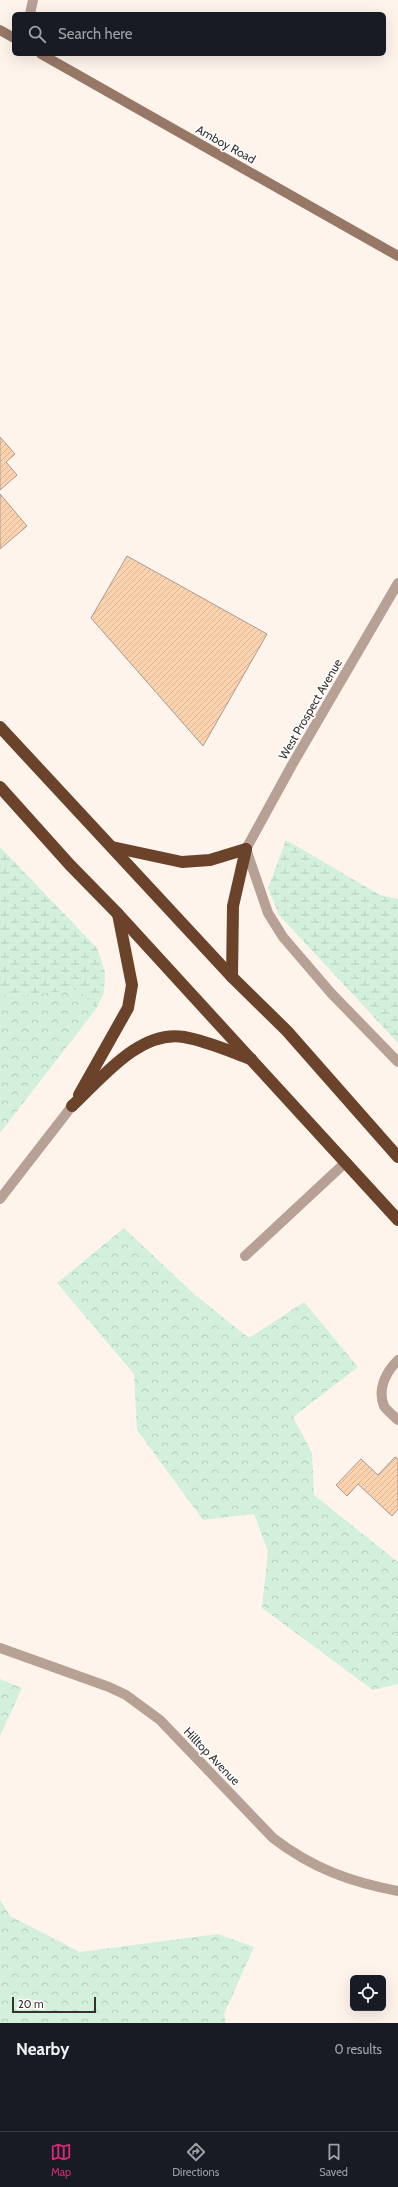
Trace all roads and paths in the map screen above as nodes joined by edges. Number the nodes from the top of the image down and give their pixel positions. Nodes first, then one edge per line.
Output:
1 (33, 0) edge
2 (30, 12) edge
3 (0, 30) edge
4 (12, 37) edge
5 (46, 56) edge
6 (398, 256) edge
7 (398, 583) edge
8 (0, 727) edge
9 (0, 787) edge
10 (112, 847) junction
11 (246, 849) junction
12 (118, 914) junction
13 (232, 977) junction
14 (253, 1060) junction
15 (398, 1062) edge
16 (72, 1106) junction
17 (398, 1157) edge
18 (346, 1162) junction
19 (0, 1199) edge
20 (398, 1220) edge
21 (245, 1256) dead end
22 (398, 1360) edge
23 (398, 1420) edge
24 (0, 1648) edge
25 (398, 1891) edge

1 - 2 street
3 - 4 main road
5 - 6 main road, Amboy Road
7 - 11 street, West Prospect Avenue
8 - 10 highway
9 - 12 highway
10 - 11 highway
10 - 13 highway
11 - 13 highway
11 - 15 street
12 - 14 highway
12 - 16 highway
13 - 17 highway
14 - 16 highway
14 - 18 highway
16 - 19 street
18 - 20 highway
18 - 21 street
22 - 23 street
24 - 25 street, Hilltop Avenue

